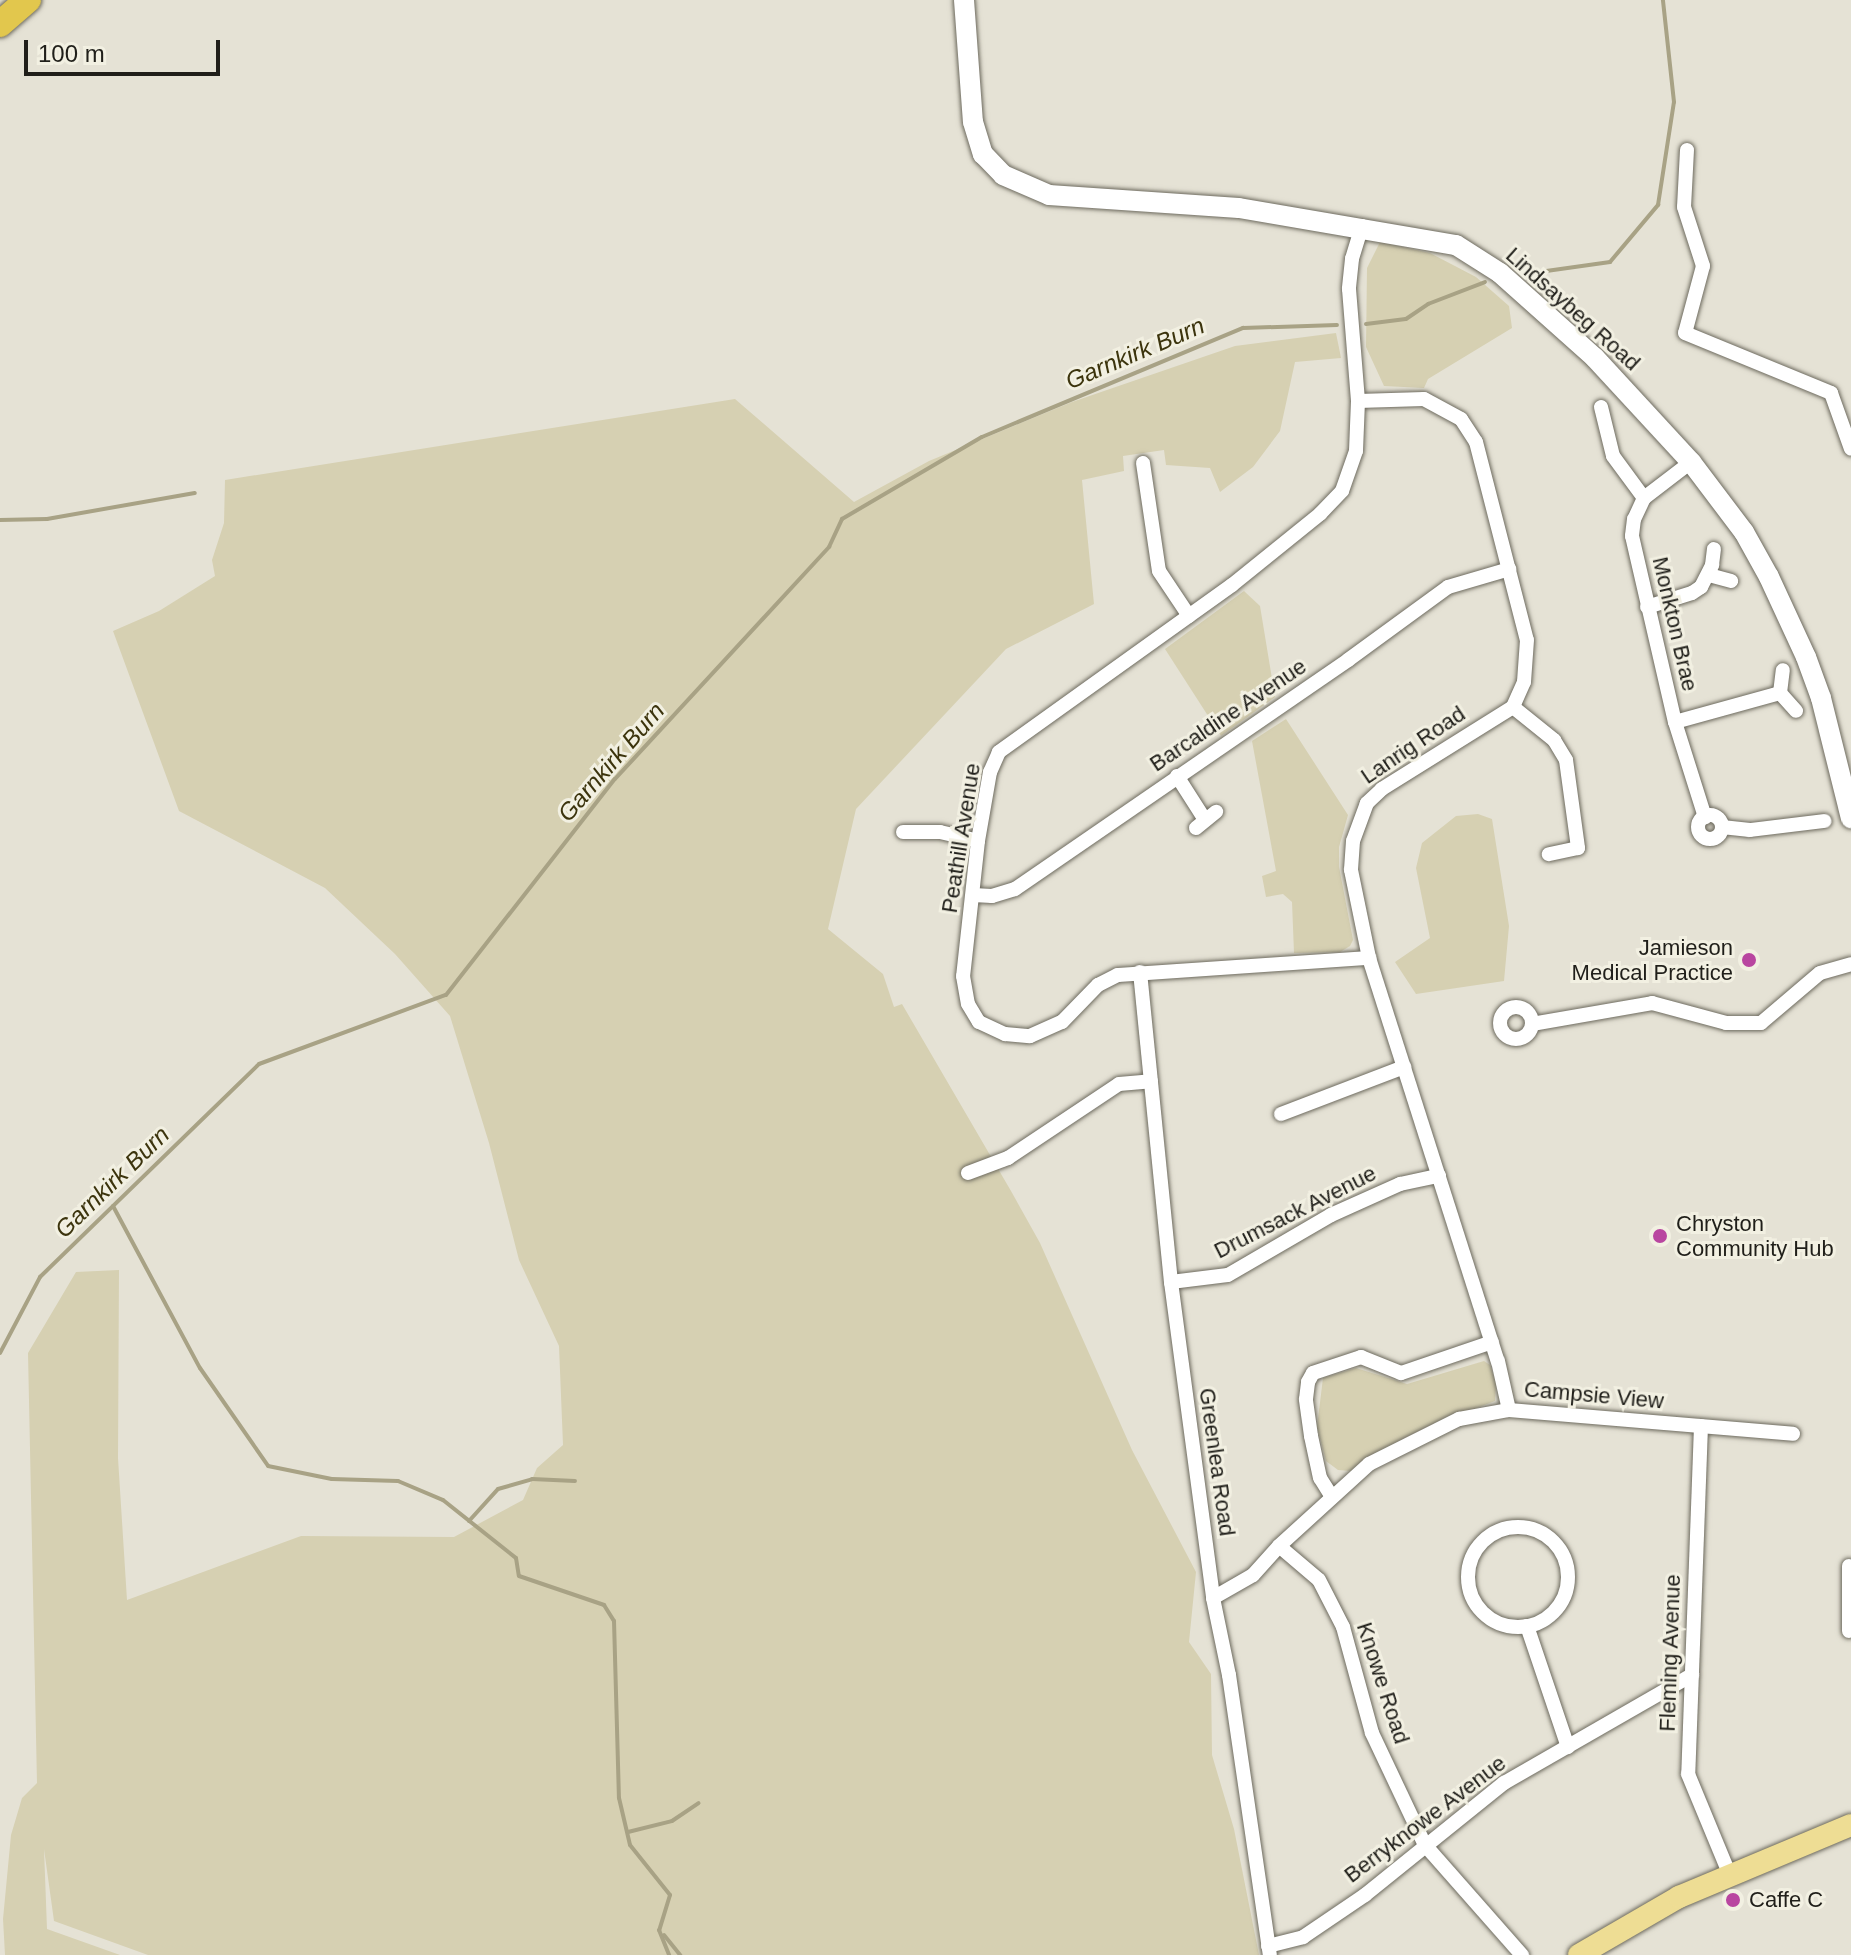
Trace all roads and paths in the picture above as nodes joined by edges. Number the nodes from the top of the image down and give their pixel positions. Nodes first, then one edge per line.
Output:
1 (28, 0) edge
2 (964, 0) edge
3 (0, 24) edge
4 (1687, 150) dead end
5 (1362, 226) junction
6 (1358, 401) junction
7 (1601, 407) dead end
8 (1851, 449) edge
9 (1691, 462) junction
10 (1143, 463) dead end
11 (1644, 498) junction
12 (1714, 549) dead end
13 (1509, 569) junction
14 (1709, 575) junction
15 (1731, 581) dead end
16 (1647, 607) junction
17 (1189, 616) junction
18 (1783, 670) dead end
19 (1780, 693) junction
20 (1513, 707) junction
21 (1796, 711) dead end
22 (1675, 722) junction
23 (1177, 776) junction
24 (1851, 818) edge
25 (1205, 820) dead end
26 (1824, 821) dead end
27 (903, 832) dead end
28 (978, 841) junction
29 (1549, 854) dead end
30 (973, 895) junction
31 (1369, 958) junction
32 (1851, 964) edge
33 (1140, 972) junction
34 (1532, 1024) dead end
35 (1404, 1067) junction
36 (1151, 1081) junction
37 (1281, 1114) dead end
38 (968, 1173) dead end
39 (1439, 1176) junction
40 (1171, 1282) junction
41 (1492, 1342) junction
42 (1509, 1410) junction
43 (1701, 1426) junction
44 (1793, 1434) dead end
45 (1332, 1497) junction
46 (1279, 1546) junction
47 (1849, 1566) dead end
48 (1213, 1598) junction
49 (1850, 1599) edge
50 (1527, 1626) junction
51 (1849, 1631) edge
52 (1692, 1675) junction
53 (1568, 1747) junction
54 (1851, 1825) edge
55 (1425, 1845) junction
56 (1729, 1873) junction
57 (1269, 1951) edge
58 (1522, 1955) edge
59 (1579, 1955) edge

1 - 3 highway
2 - 5 main road, Lindsaybeg Road
4 - 8 street
5 - 6 street, Peathill Avenue
5 - 9 main road, Lindsaybeg Road
6 - 13 street
6 - 17 street, Peathill Avenue
7 - 11 street
9 - 11 street
9 - 24 main road, Lindsaybeg Road
10 - 17 street
11 - 16 street, Monkton Brae
12 - 14 street
13 - 20 street
13 - 23 street, Barcaldine Avenue
14 - 15 street
14 - 16 street
16 - 22 street, Monkton Brae
17 - 28 street, Peathill Avenue
18 - 19 street
19 - 21 street
19 - 22 street
20 - 29 street
20 - 31 street, Lanrig Road
22 - 26 street, Monkton Brae
23 - 25 street
23 - 30 street, Barcaldine Avenue
27 - 28 street
28 - 30 street, Peathill Avenue
30 - 33 street, Peathill Avenue
31 - 33 street, Peathill Avenue
31 - 35 street, Lanrig Road
32 - 34 street
33 - 36 street, Greenlea Road
35 - 37 street
35 - 39 street, Lanrig Road
36 - 38 street
36 - 40 street, Greenlea Road
39 - 40 street, Drumsack Avenue
39 - 41 street, Lanrig Road
40 - 48 street, Greenlea Road
41 - 42 street, Lanrig Road
41 - 45 street
42 - 43 street, Campsie View
42 - 45 street, Campsie View
43 - 44 street, Campsie View
43 - 52 street, Fleming Avenue
45 - 46 street, Campsie View
46 - 48 street, Campsie View
46 - 55 street, Knowe Road
47 - 49 street
48 - 57 street, Greenlea Road
49 - 51 street
50 - 50 street
50 - 53 street
52 - 53 street, Berryknowe Avenue
52 - 56 street, Fleming Avenue
53 - 55 street, Berryknowe Avenue
54 - 56 main road
55 - 57 street, Berryknowe Avenue
55 - 58 street, Knowe Road
56 - 59 main road

